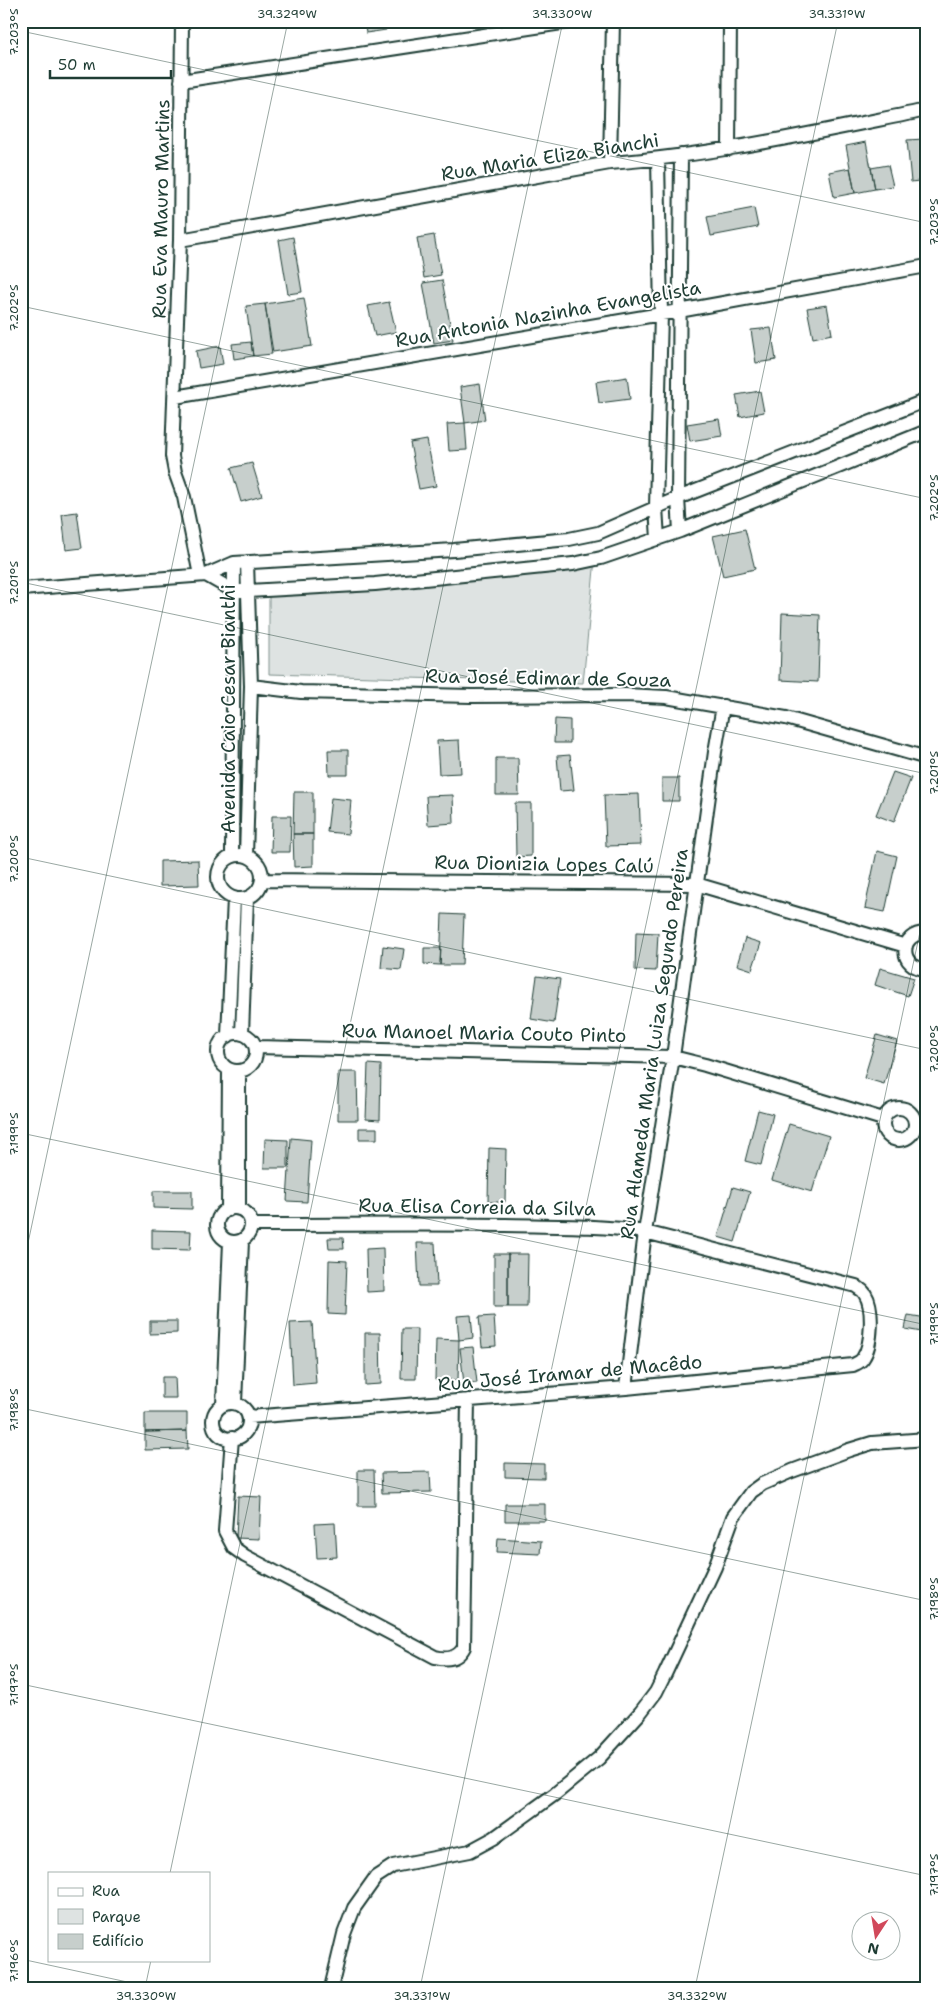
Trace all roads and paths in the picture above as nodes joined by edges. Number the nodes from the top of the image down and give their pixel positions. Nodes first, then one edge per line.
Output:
1 (182, 21) edge
2 (575, 21) edge
3 (613, 21) edge
4 (730, 21) edge
5 (181, 81) junction
6 (927, 110) edge
7 (729, 149) junction
8 (682, 155) junction
9 (658, 159) junction
10 (610, 163) junction
11 (180, 240) junction
12 (927, 266) edge
13 (679, 311) junction
14 (661, 314) junction
15 (175, 397) junction
16 (927, 400) edge
17 (927, 431) edge
18 (678, 498) junction
19 (656, 508) junction
20 (680, 531) junction
21 (658, 539) junction
22 (241, 562) junction
23 (203, 575) junction
24 (21, 589) edge
25 (234, 591) junction
26 (248, 591) junction
27 (251, 686) junction
28 (723, 706) junction
29 (927, 744) edge
30 (927, 757) edge
31 (232, 856) junction
32 (246, 856) junction
33 (262, 880) junction
34 (696, 884) junction
35 (241, 898) junction
36 (927, 933) edge
37 (906, 946) junction
38 (927, 969) edge
39 (242, 1034) junction
40 (228, 1036) junction
41 (256, 1047) junction
42 (673, 1057) junction
43 (234, 1070) junction
44 (883, 1119) dead end
45 (233, 1210) junction
46 (251, 1225) junction
47 (645, 1232) junction
48 (236, 1241) junction
49 (870, 1330) joint
50 (626, 1388) junction
51 (468, 1400) junction
52 (229, 1404) junction
53 (249, 1417) junction
54 (232, 1438) junction
55 (927, 1439) edge
56 (331, 1988) edge

1 - 5 street, Rua Eva Mauro Martins
2 - 5 street
3 - 10 street
4 - 7 street
5 - 11 street, Rua Eva Mauro Martins
6 - 7 street, Rua Maria Eliza Bianchi
7 - 8 street, Rua Maria Eliza Bianchi
8 - 9 street, Rua Maria Eliza Bianchi
8 - 13 street
9 - 10 street, Rua Maria Eliza Bianchi
9 - 14 street
10 - 11 street, Rua Maria Eliza Bianchi
11 - 15 street, Rua Eva Mauro Martins
12 - 13 street, Rua Antonia Nazinha Evangelista
13 - 14 street, Rua Antonia Nazinha Evangelista
13 - 18 street
14 - 15 street, Rua Antonia Nazinha Evangelista
14 - 19 street
15 - 23 street, Rua Eva Mauro Martins
16 - 18 street
17 - 20 street
18 - 19 street
18 - 20 street
19 - 21 street
19 - 22 street
20 - 21 street
21 - 26 street
22 - 23 street
22 - 25 street, Avenida Caio Cesar Bianthi
22 - 26 street, Avenida Caio Cesar Bianthi
23 - 24 street
23 - 25 street
25 - 26 street
25 - 31 street, Avenida Caio Cesar Bianthi
26 - 27 street, Avenida Caio Cesar Bianthi
27 - 28 street, Rua José Edimar de Souza
27 - 32 street, Avenida Caio Cesar Bianthi
28 - 30 street, Rua José Edimar de Souza
28 - 34 street, Rua Alameda Maria Luiza Segundo Pereira
29 - 30 street, Rua José Edimar de Souza
31 - 32 street, Avenida Caio Cesar Bianthi
31 - 35 street, Avenida Caio Cesar Bianthi
32 - 33 street, Avenida Caio Cesar Bianthi
33 - 34 street, Rua Dionizia Lopes Calú
33 - 35 street
34 - 37 street, Rua Dionizia Lopes Calú
34 - 42 street, Rua Alameda Maria Luiza Segundo Pereira
35 - 39 street
35 - 40 street
36 - 37 street
37 - 38 street
39 - 40 street
39 - 41 street
40 - 43 street
41 - 42 street, Rua Manoel Maria Couto Pinto
41 - 43 street
42 - 44 street, Rua Manoel Maria Couto Pinto
42 - 47 street, Rua Alameda Maria Luiza Segundo Pereira
43 - 45 street
45 - 46 street
45 - 48 street
46 - 47 street, Rua Elisa Correia da Silva
46 - 48 street
47 - 49 street, Rua Elisa Correia da Silva
47 - 50 street, Rua Alameda Maria Luiza Segundo Pereira
48 - 52 street
49 - 50 street, Rua José Iramar de Macêdo
50 - 51 street, Rua José Iramar de Macêdo
51 - 53 street, Rua José Iramar de Macêdo
51 - 54 street
52 - 53 street
52 - 54 street
53 - 54 street
55 - 56 street

